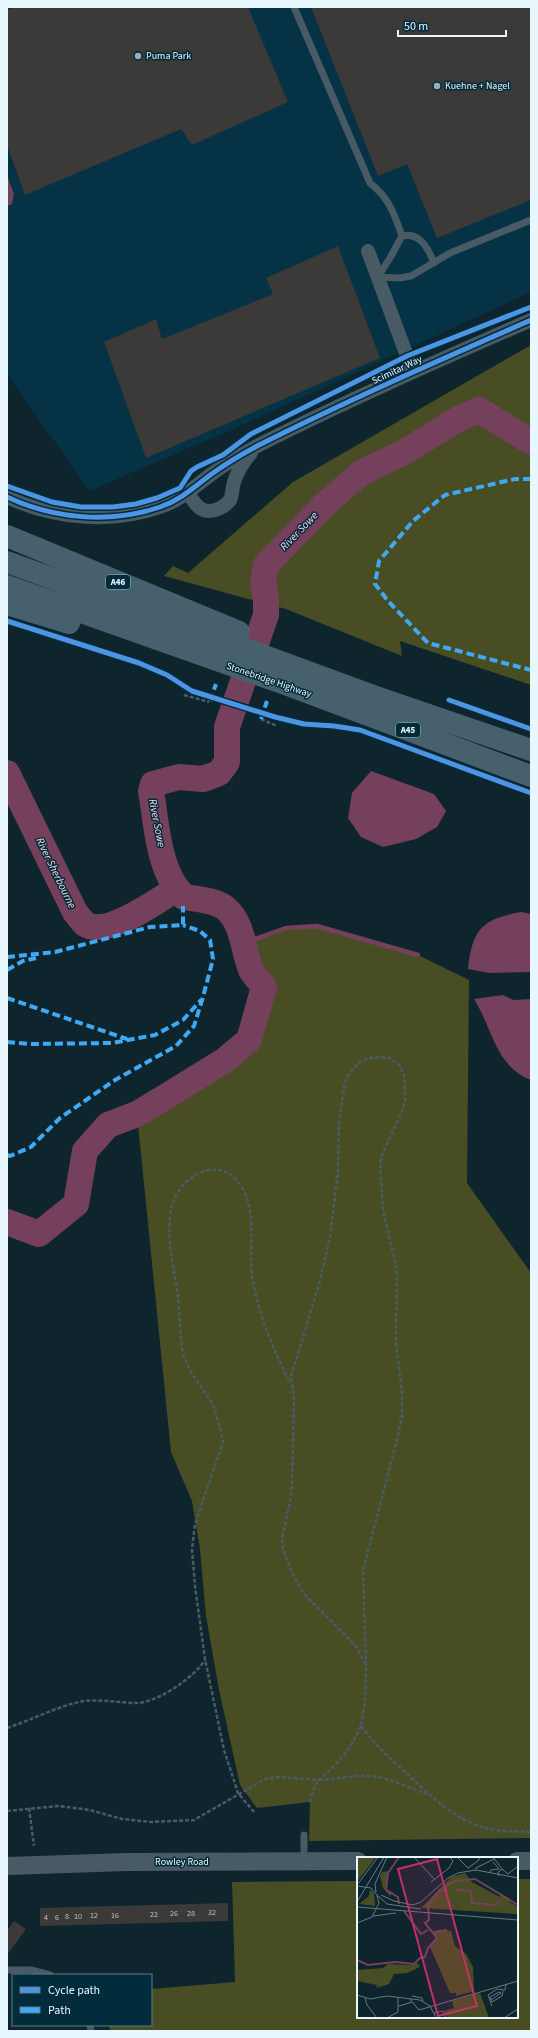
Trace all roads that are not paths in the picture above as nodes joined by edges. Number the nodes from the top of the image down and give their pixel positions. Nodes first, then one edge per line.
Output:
1 (294, 7) edge
2 (531, 220) edge
3 (402, 236) junction
4 (368, 251) dead end
5 (434, 263) junction
6 (378, 277) junction
7 (531, 320) edge
8 (414, 372) junction
9 (258, 445) junction
10 (188, 493) junction
11 (7, 497) edge
12 (7, 536) edge
13 (7, 562) edge
14 (7, 586) edge
15 (7, 604) edge
16 (220, 650) junction
17 (531, 750) edge
18 (531, 776) edge
19 (304, 1835) dead end
20 (518, 1861) edge
21 (531, 1861) edge
22 (304, 1862) junction
23 (357, 1862) edge
24 (7, 1866) edge
25 (7, 1970) edge
26 (46, 1974) edge

1 - 3 lane
2 - 5 lane
3 - 5 lane
3 - 6 lane
4 - 6 street
5 - 6 lane
6 - 8 street
7 - 8 street, Scimitar Way
8 - 9 street, Scimitar Way
9 - 10 street, Scimitar Way
9 - 10 street, Scimitar Way
10 - 11 street, Scimitar Way
12 - 16 highway, A46
13 - 16 highway, Stonebridge Highway / A45
14 - 16 highway, Stonebridge Highway / A45
15 - 16 highway
16 - 17 highway, Stonebridge Highway / A45
16 - 18 highway, Stonebridge Highway / A45
19 - 22 lane
20 - 21 street
22 - 23 street, Rowley Road
22 - 24 street, Rowley Road
25 - 26 lane

